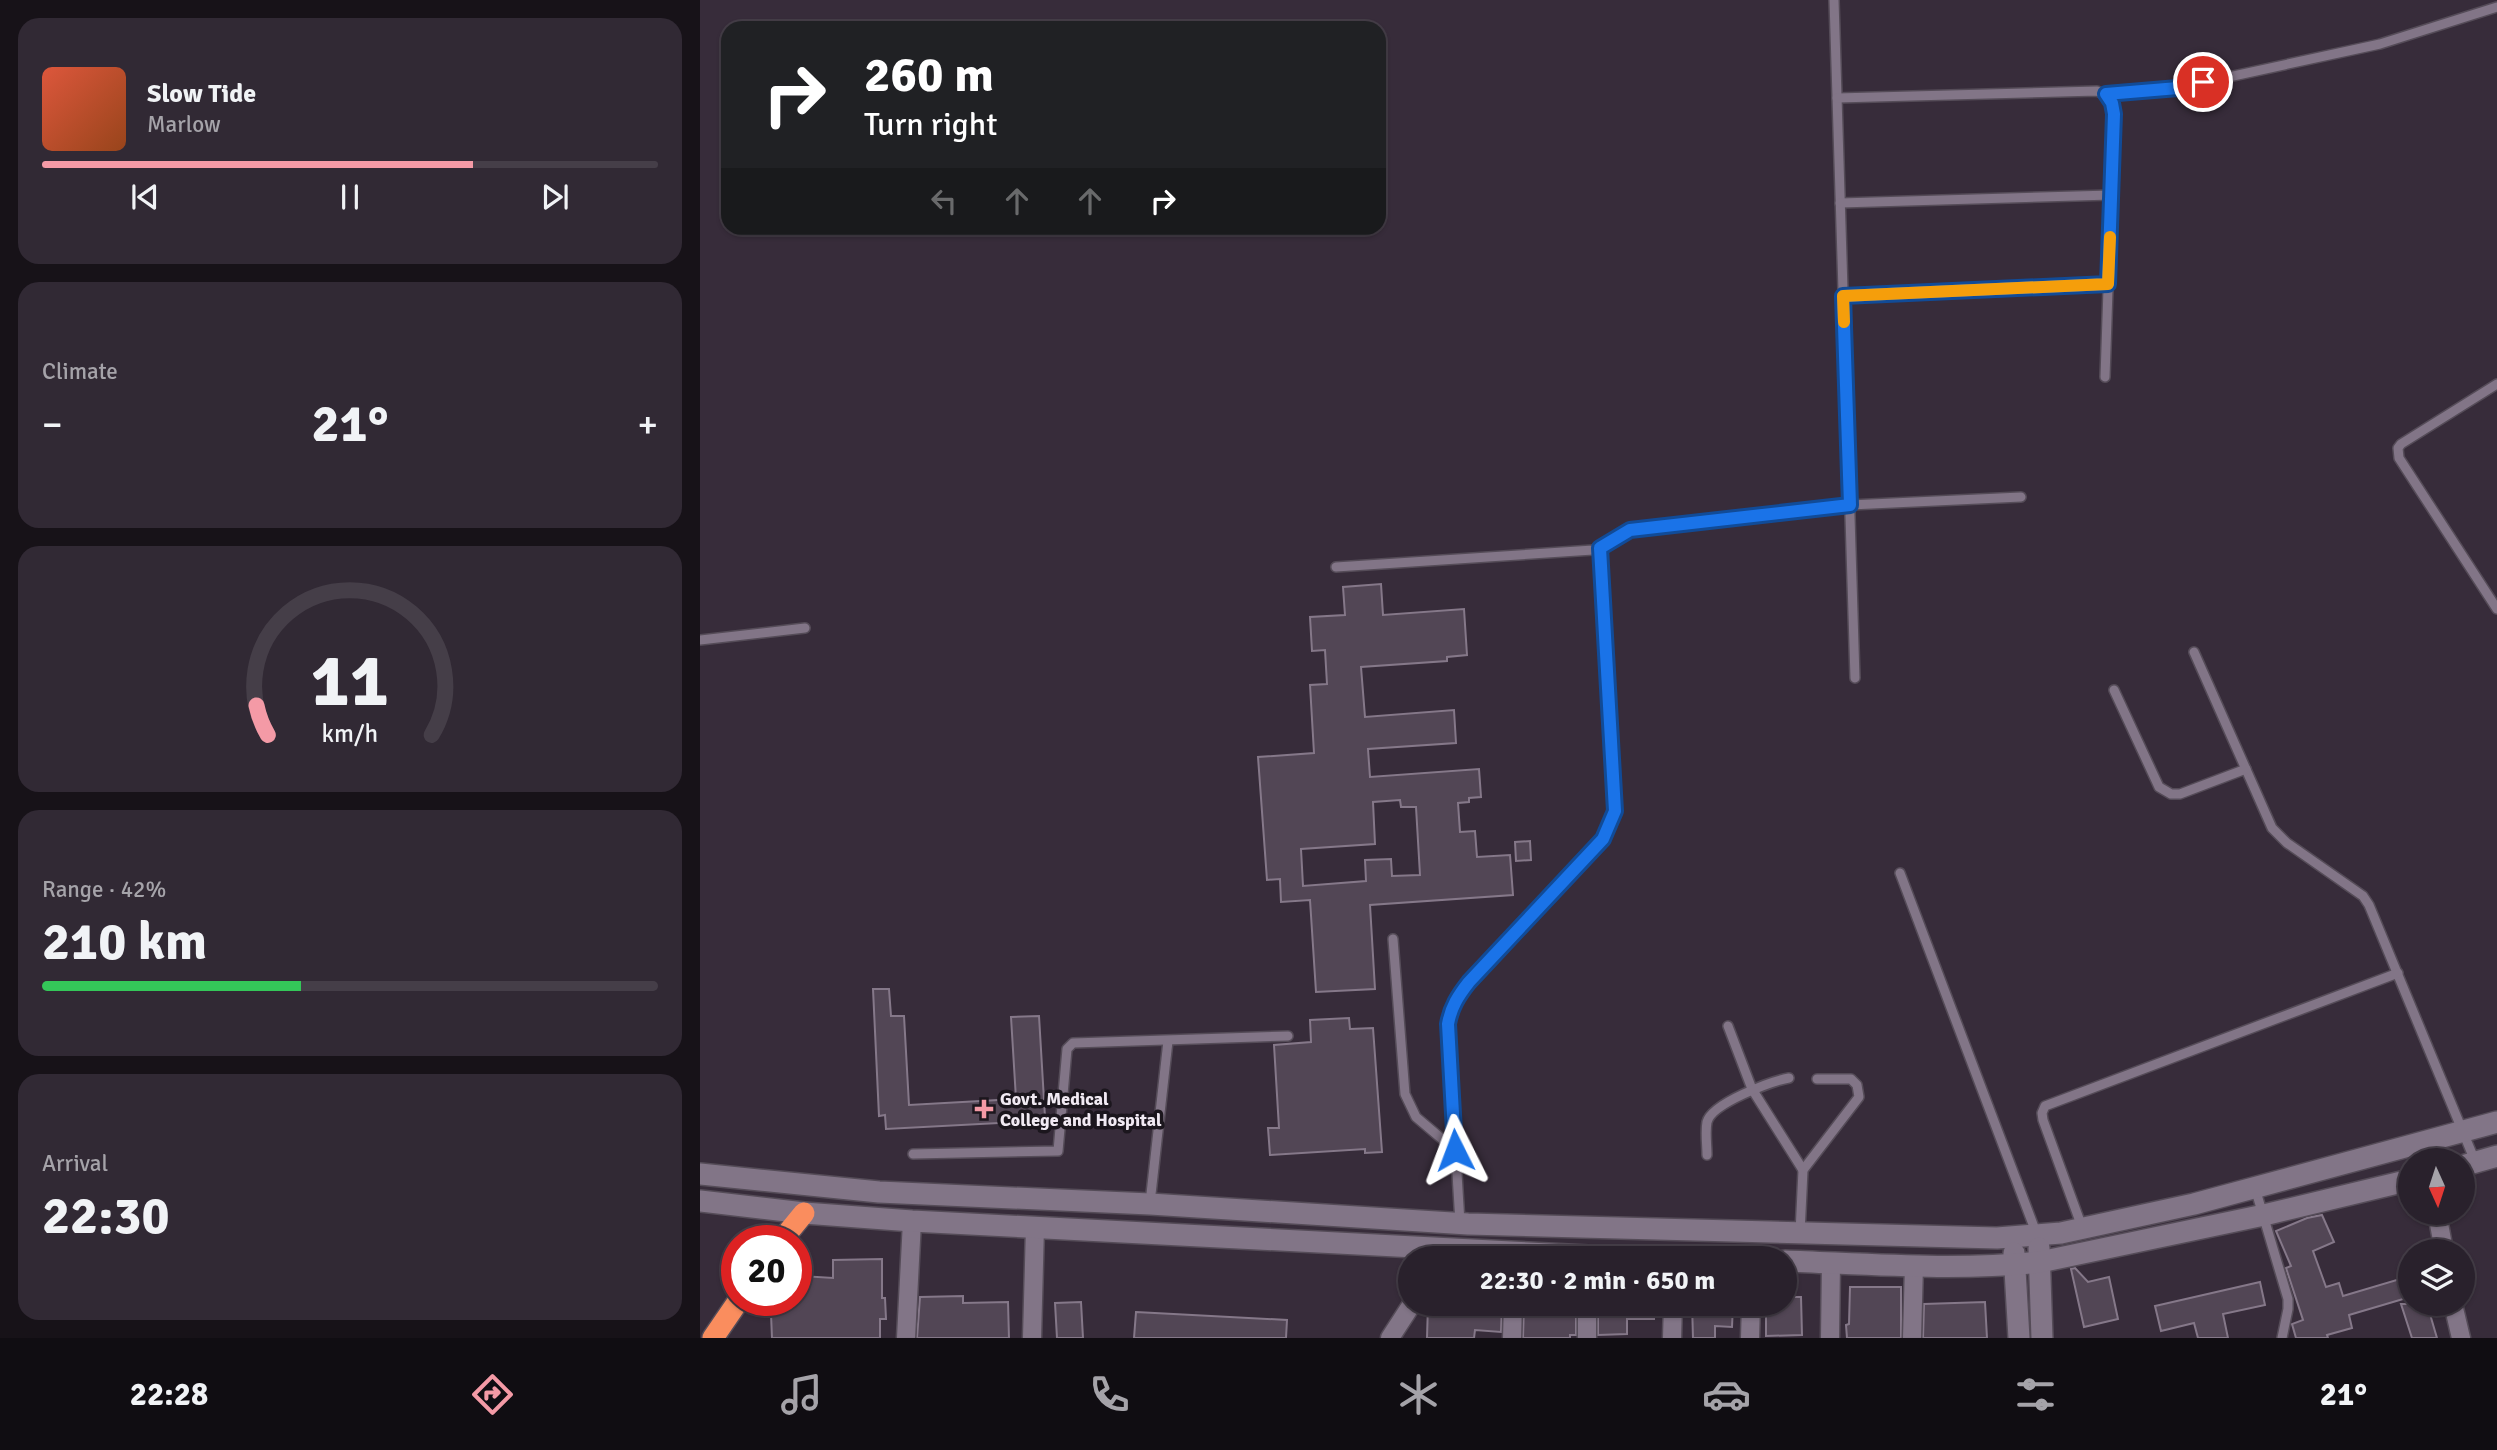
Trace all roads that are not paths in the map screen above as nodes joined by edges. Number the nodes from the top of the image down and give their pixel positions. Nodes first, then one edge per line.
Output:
1 (1834, 0) edge
2 (2497, 7) edge
3 (2106, 94) junction
4 (1837, 98) junction
5 (2111, 195) junction
6 (1840, 203) junction
7 (2108, 284) junction
8 (1843, 296) junction
9 (2105, 377) dead end
10 (2497, 384) edge
11 (2021, 497) dead end
12 (1850, 505) junction
13 (1600, 548) junction
14 (1336, 567) dead end
15 (2497, 608) edge
16 (805, 628) dead end
17 (700, 640) edge
18 (2194, 652) dead end
19 (1855, 678) dead end
20 (2114, 690) dead end
21 (2246, 769) junction
22 (1900, 873) dead end
23 (1393, 939) dead end
24 (2398, 973) junction
25 (1728, 1026) dead end
26 (1288, 1036) dead end
27 (1168, 1041) junction
28 (1789, 1079) dead end
29 (1817, 1079) dead end
30 (1752, 1089) junction
31 (2497, 1122) edge
32 (2464, 1131) junction
33 (2432, 1148) edge
34 (2466, 1148) edge
35 (1455, 1150) junction
36 (913, 1154) dead end
37 (1706, 1155) dead end
38 (2497, 1156) edge
39 (2398, 1157) edge
40 (2475, 1163) edge
41 (1802, 1170) junction
42 (700, 1174) edge
43 (2398, 1183) edge
44 (2255, 1187) junction
45 (700, 1201) edge
46 (1150, 1204) junction
47 (804, 1213) junction
48 (2264, 1215) junction
49 (912, 1221) junction
50 (1460, 1223) junction
51 (794, 1225) edge
52 (1035, 1227) junction
53 (2082, 1228) junction
54 (1800, 1233) junction
55 (2037, 1236) junction
56 (2013, 1237) junction
57 (1448, 1246) edge
58 (1398, 1250) edge
59 (1797, 1261) edge
60 (1831, 1262) junction
61 (2040, 1262) junction
62 (1914, 1265) junction
63 (2015, 1265) junction
64 (727, 1316) edge
65 (1404, 1316) edge
66 (1513, 1316) edge
67 (1587, 1316) edge
68 (1673, 1316) edge
69 (1751, 1316) edge
70 (2456, 1316) edge
71 (713, 1338) edge
72 (906, 1338) edge
73 (1032, 1338) edge
74 (1390, 1338) edge
75 (1512, 1338) edge
76 (1587, 1338) edge
77 (1672, 1338) edge
78 (1750, 1338) edge
79 (1830, 1338) edge
80 (1912, 1338) edge
81 (2019, 1338) edge
82 (2042, 1338) edge
83 (2282, 1338) edge
84 (2461, 1338) edge

1 - 4 lane
2 - 3 lane
3 - 4 lane
3 - 5 lane
4 - 6 lane
5 - 6 lane
5 - 7 lane
6 - 8 lane
7 - 8 lane
7 - 9 lane
8 - 12 lane
10 - 15 lane
11 - 12 lane
12 - 13 lane
12 - 19 lane
13 - 14 lane
13 - 35 lane
16 - 17 lane
18 - 21 lane
20 - 21 lane
21 - 24 lane
22 - 55 lane
23 - 35 lane
24 - 32 lane
24 - 53 lane
25 - 30 lane
26 - 27 lane
27 - 36 lane
27 - 46 lane
28 - 30 lane
29 - 41 lane
30 - 37 lane
30 - 41 lane
31 - 32 main road
32 - 33 main road
32 - 34 lane
35 - 50 lane
38 - 40 main road
39 - 44 main road
41 - 54 lane
42 - 46 main road
43 - 48 main road
44 - 48 lane
44 - 53 main road
45 - 47 main road
46 - 50 main road
47 - 49 main road
47 - 51 highway
48 - 61 main road
48 - 83 lane
49 - 52 main road
49 - 72 street
50 - 54 main road
50 - 57 street
52 - 58 main road
52 - 73 street
53 - 55 main road
54 - 56 main road
55 - 56 main road
55 - 61 main road
56 - 63 main road
59 - 60 main road
60 - 62 main road
60 - 79 street
61 - 63 main road
61 - 82 main road
62 - 63 main road
62 - 80 street
63 - 81 main road
64 - 71 highway
65 - 74 street
66 - 75 street
67 - 76 street
68 - 77 street
69 - 78 street
70 - 84 street

